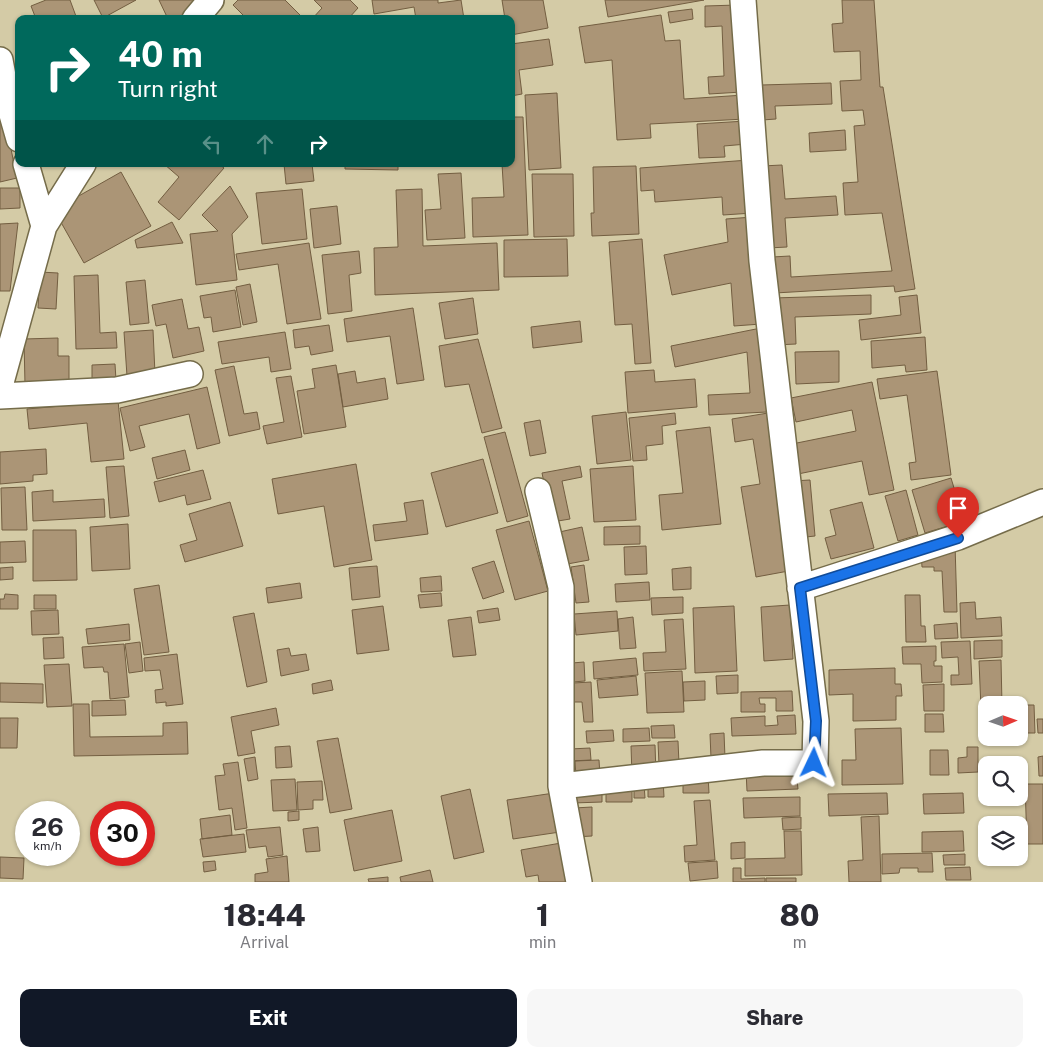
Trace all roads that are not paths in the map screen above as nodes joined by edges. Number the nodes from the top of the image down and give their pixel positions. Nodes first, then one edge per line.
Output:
1 (211, 0) edge
2 (743, 0) edge
3 (198, 15) edge
4 (0, 60) edge
5 (15, 125) edge
6 (27, 167) edge
7 (81, 167) edge
8 (44, 226) junction
9 (190, 374) dead end
10 (0, 386) edge
11 (0, 396) edge
12 (538, 491) dead end
13 (1043, 502) edge
14 (800, 588) junction
15 (561, 786) junction
16 (579, 882) edge

1 - 3 street
2 - 14 street
4 - 5 street
6 - 8 street
7 - 8 street
8 - 10 street
9 - 11 street
12 - 15 street
13 - 14 street
14 - 15 street
15 - 16 street

